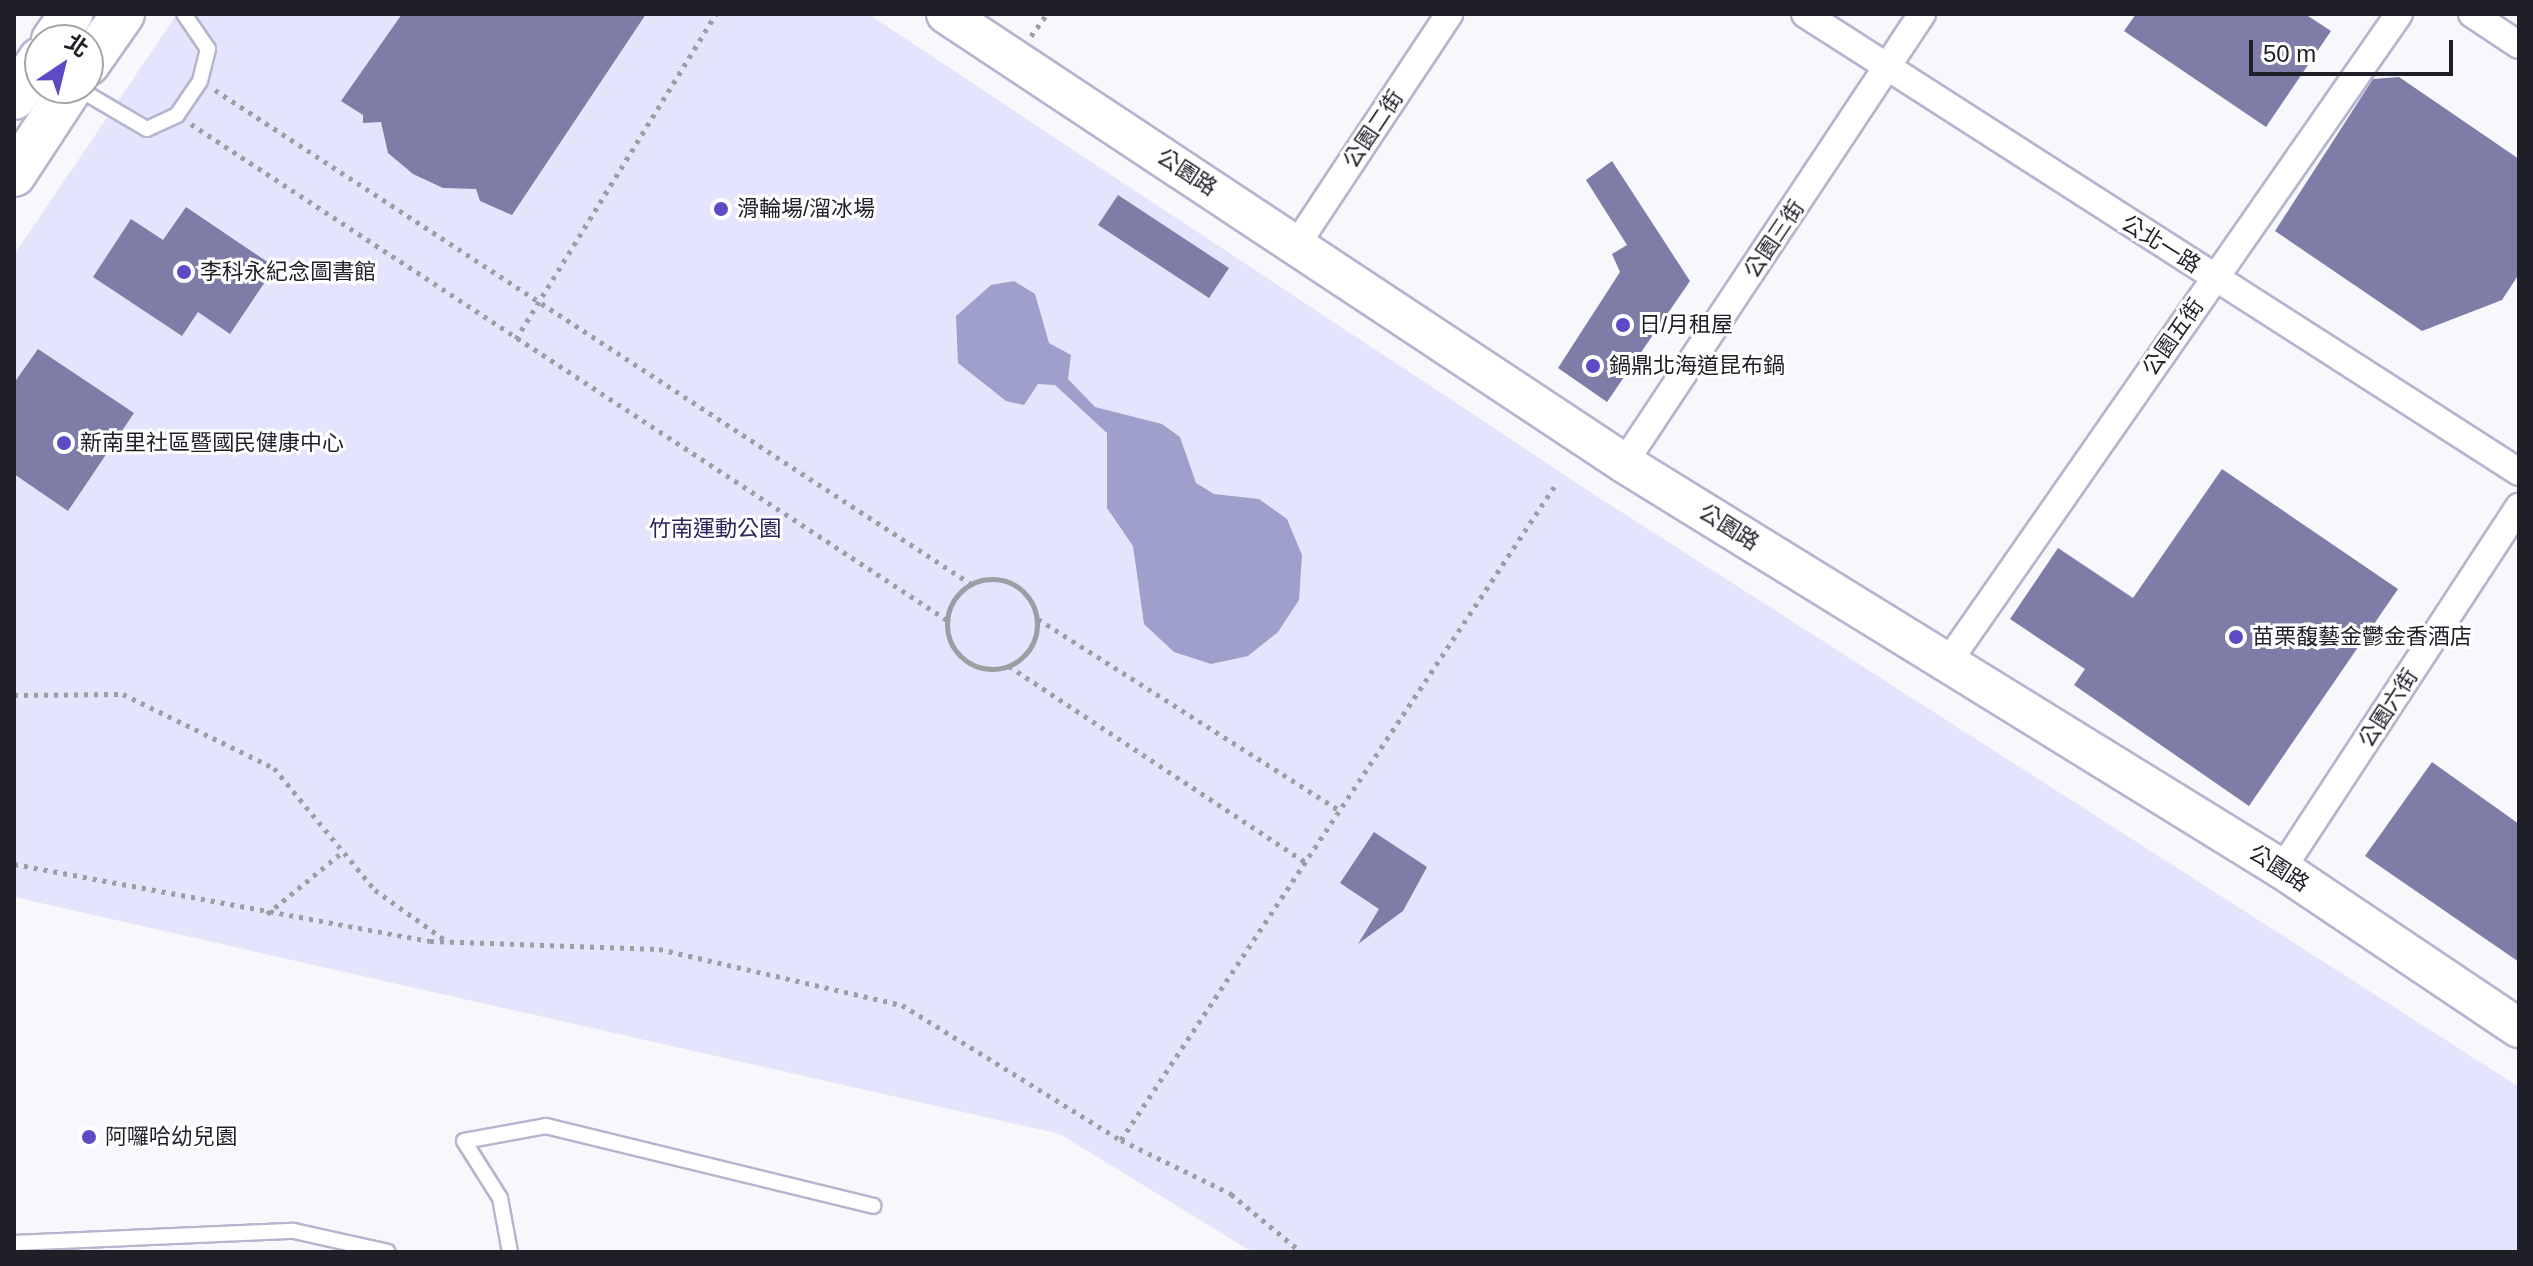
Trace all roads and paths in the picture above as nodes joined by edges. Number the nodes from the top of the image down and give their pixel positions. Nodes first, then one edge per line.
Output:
1 (123, 14) edge
2 (184, 14) edge
3 (716, 14) edge
4 (946, 14) edge
5 (1449, 14) edge
6 (1805, 14) edge
7 (1922, 14) edge
8 (2399, 14) edge
9 (2472, 14) edge
10 (104, 41) edge
11 (2519, 45) edge
12 (1887, 69) junction
13 (200, 81) junction
14 (63, 104) edge
15 (102, 104) edge
16 (177, 115) junction
17 (14, 175) edge
18 (1297, 244) junction
19 (2214, 277) junction
20 (540, 299) junction
21 (516, 339) junction
22 (1624, 463) junction
23 (2519, 472) edge
24 (1556, 484) dead end
25 (2519, 507) edge
26 (971, 584) junction
27 (1038, 619) junction
28 (947, 620) junction
29 (1948, 662) junction
30 (1009, 666) junction
31 (14, 695) edge
32 (1340, 811) junction
33 (340, 854) junction
34 (1305, 862) junction
35 (14, 864) edge
36 (2282, 869) junction
37 (266, 915) junction
38 (449, 943) junction
39 (2519, 1028) edge
40 (1121, 1140) junction
41 (873, 1206) dead end
42 (14, 1243) edge
43 (388, 1252) edge
44 (510, 1252) edge
45 (1301, 1252) edge

1 - 10 main road
2 - 13 lane
3 - 20 path
4 - 18 street, 公園路
5 - 18 street, 公園二街
6 - 12 street, 公北一路
7 - 12 street, 公園三街
8 - 19 street, 公園五街
9 - 11 street
12 - 19 street, 公北一路
12 - 22 street, 公園三街
13 - 16 lane
13 - 20 path
14 - 17 main road
15 - 16 lane
16 - 21 path
18 - 22 street, 公園路
19 - 23 street, 公北一路
19 - 29 street, 公園五街
20 - 21 path
20 - 26 path
21 - 28 path
22 - 29 street, 公園路
24 - 32 path
25 - 36 street, 公園六街
26 - 27 path
26 - 28 path
27 - 30 path
27 - 32 path
28 - 30 path
29 - 36 street, 公園路
30 - 34 path
31 - 33 path
32 - 34 path
33 - 37 path
33 - 38 path
34 - 40 path
35 - 37 path
36 - 39 street, 公園路
37 - 38 path
38 - 40 path
40 - 45 path
41 - 44 lane
42 - 43 lane

